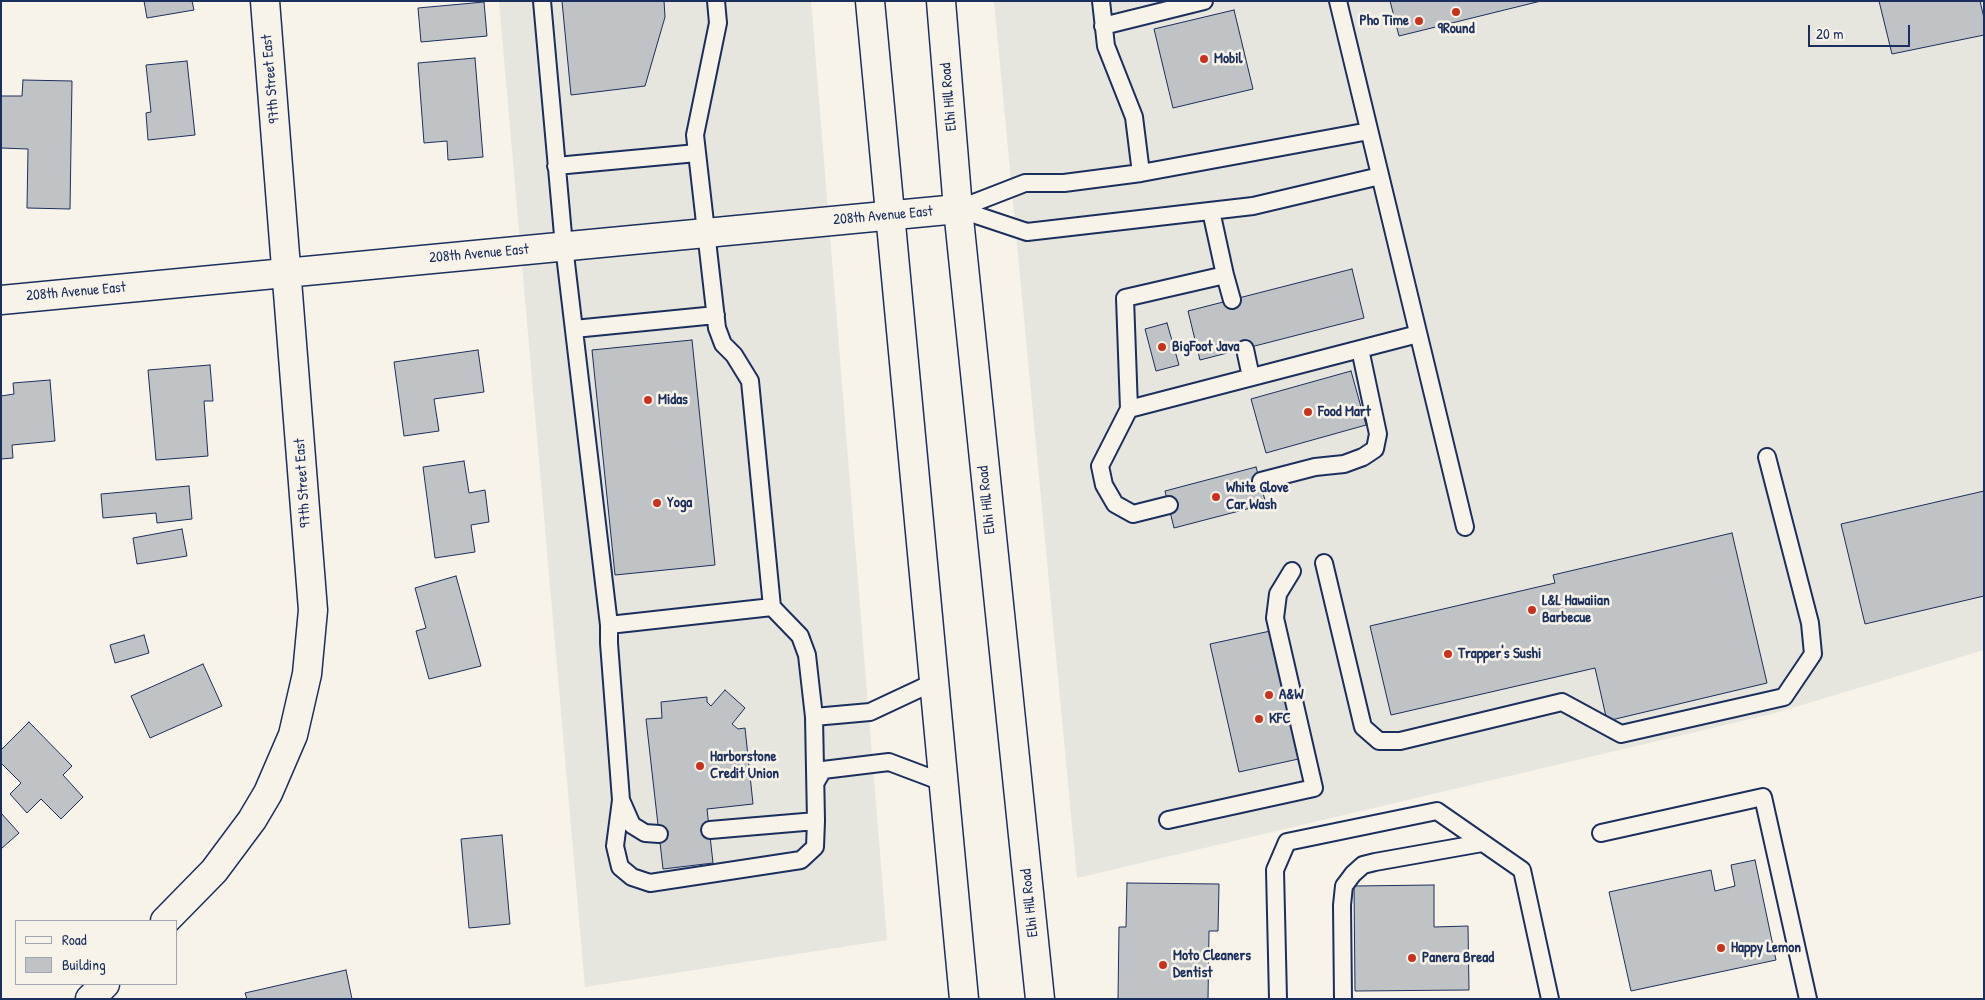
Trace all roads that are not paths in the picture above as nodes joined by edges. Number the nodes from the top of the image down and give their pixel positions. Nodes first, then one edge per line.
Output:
1 (265, 1) edge
2 (542, 1) edge
3 (716, 1) edge
4 (870, 1) edge
5 (941, 1) edge
6 (1101, 1) edge
7 (1204, 1) edge
8 (1338, 1) edge
9 (1103, 26) junction
10 (1369, 131) junction
11 (697, 153) junction
12 (556, 166) junction
13 (1141, 173) junction
14 (1380, 176) junction
15 (958, 209) junction
16 (1211, 211) junction
17 (889, 214) junction
18 (706, 232) junction
19 (564, 246) junction
20 (286, 273) junction
21 (1225, 275) junction
22 (1, 300) edge
23 (1232, 300) dead end
24 (716, 315) junction
25 (574, 329) junction
26 (1418, 334) junction
27 (1245, 349) dead end
28 (1360, 349) junction
29 (1251, 377) junction
30 (1129, 409) junction
31 (1767, 457) dead end
32 (1260, 481) dead end
33 (1169, 505) dead end
34 (1465, 527) dead end
35 (1324, 563) dead end
36 (1292, 571) dead end
37 (772, 607) junction
38 (610, 625) junction
39 (934, 682) junction
40 (814, 717) junction
41 (816, 782) junction
42 (942, 782) junction
43 (621, 800) junction
44 (1168, 820) dead end
45 (816, 821) junction
46 (710, 830) dead end
47 (1601, 833) dead end
48 (659, 834) dead end
49 (1482, 843) junction
50 (166, 920) edge
51 (104, 985) edge
52 (90, 999) edge
53 (964, 999) edge
54 (1040, 999) edge
55 (1278, 999) edge
56 (1343, 999) edge
57 (1550, 999) edge
58 (1808, 999) edge

1 - 20 main road, 97th Street East
2 - 12 lane
3 - 11 lane
4 - 17 main road
5 - 15 main road, Elhi Hill Road
6 - 9 lane
7 - 9 lane
8 - 10 lane
9 - 13 lane
10 - 13 lane
10 - 14 lane
11 - 12 lane
11 - 18 lane
12 - 19 lane
13 - 15 lane
14 - 16 lane
14 - 26 lane
15 - 16 lane
15 - 17 main road, 208th Avenue East
15 - 54 main road, Elhi Hill Road
16 - 21 lane
17 - 18 main road, 208th Avenue East
17 - 39 main road
18 - 19 main road, 208th Avenue East
18 - 24 lane
19 - 20 main road, 208th Avenue East
19 - 25 lane
20 - 22 main road, 208th Avenue East
20 - 50 main road, 97th Street East
21 - 23 lane
21 - 30 lane
24 - 25 lane
24 - 37 lane
25 - 38 lane
26 - 28 lane
26 - 34 lane
27 - 29 lane
28 - 29 lane
28 - 32 lane
29 - 30 lane
30 - 33 lane
31 - 35 lane
36 - 44 lane
37 - 38 lane
37 - 40 lane
38 - 43 lane
39 - 40 lane
39 - 42 main road
40 - 41 lane
41 - 42 lane
41 - 45 lane
42 - 53 main road
43 - 45 lane
43 - 48 lane
45 - 46 lane
47 - 58 lane
49 - 55 lane
49 - 56 lane
49 - 57 lane
51 - 52 main road

